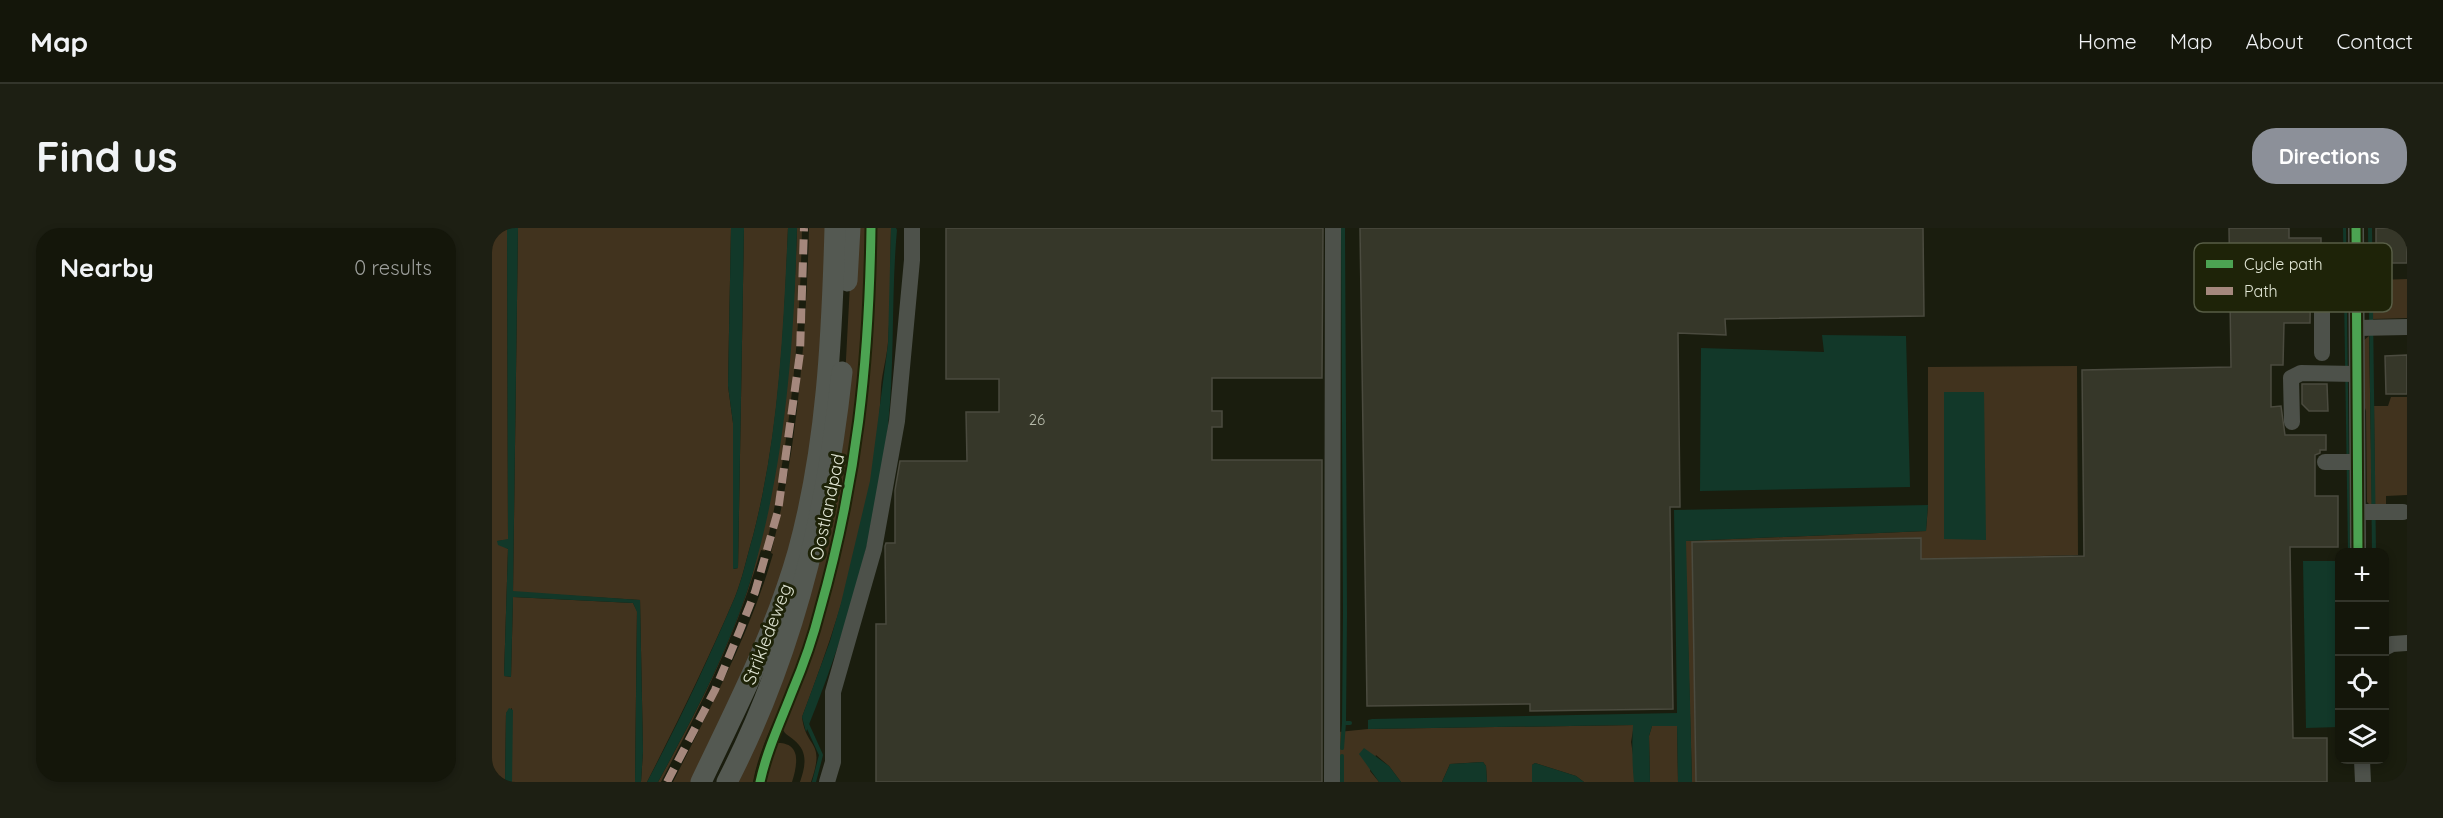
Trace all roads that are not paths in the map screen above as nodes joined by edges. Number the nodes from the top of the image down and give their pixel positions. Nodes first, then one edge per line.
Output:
1 (835, 228) edge
2 (850, 228) edge
3 (912, 228) edge
4 (1333, 228) edge
5 (2355, 228) edge
6 (2353, 243) edge
7 (2322, 312) edge
8 (2360, 312) edge
9 (2407, 327) edge
10 (2366, 328) junction
11 (2322, 353) dead end
12 (2350, 374) junction
13 (2292, 422) dead end
14 (2325, 462) dead end
15 (2350, 462) junction
16 (2368, 512) junction
17 (2403, 512) dead end
18 (2359, 548) edge
19 (2407, 643) edge
20 (2389, 646) edge
21 (2362, 764) edge
22 (701, 782) edge
23 (728, 782) edge
24 (827, 782) edge
25 (1332, 782) edge
26 (2362, 782) edge

1 - 22 main road, Strikledeweg
2 - 23 main road, Strikledeweg
3 - 24 street
4 - 25 street
5 - 6 street
7 - 11 street
8 - 10 street
9 - 10 street
10 - 12 street
12 - 13 street
12 - 15 street
14 - 15 street
15 - 16 street
16 - 17 street
16 - 18 street
19 - 20 street
21 - 26 street

